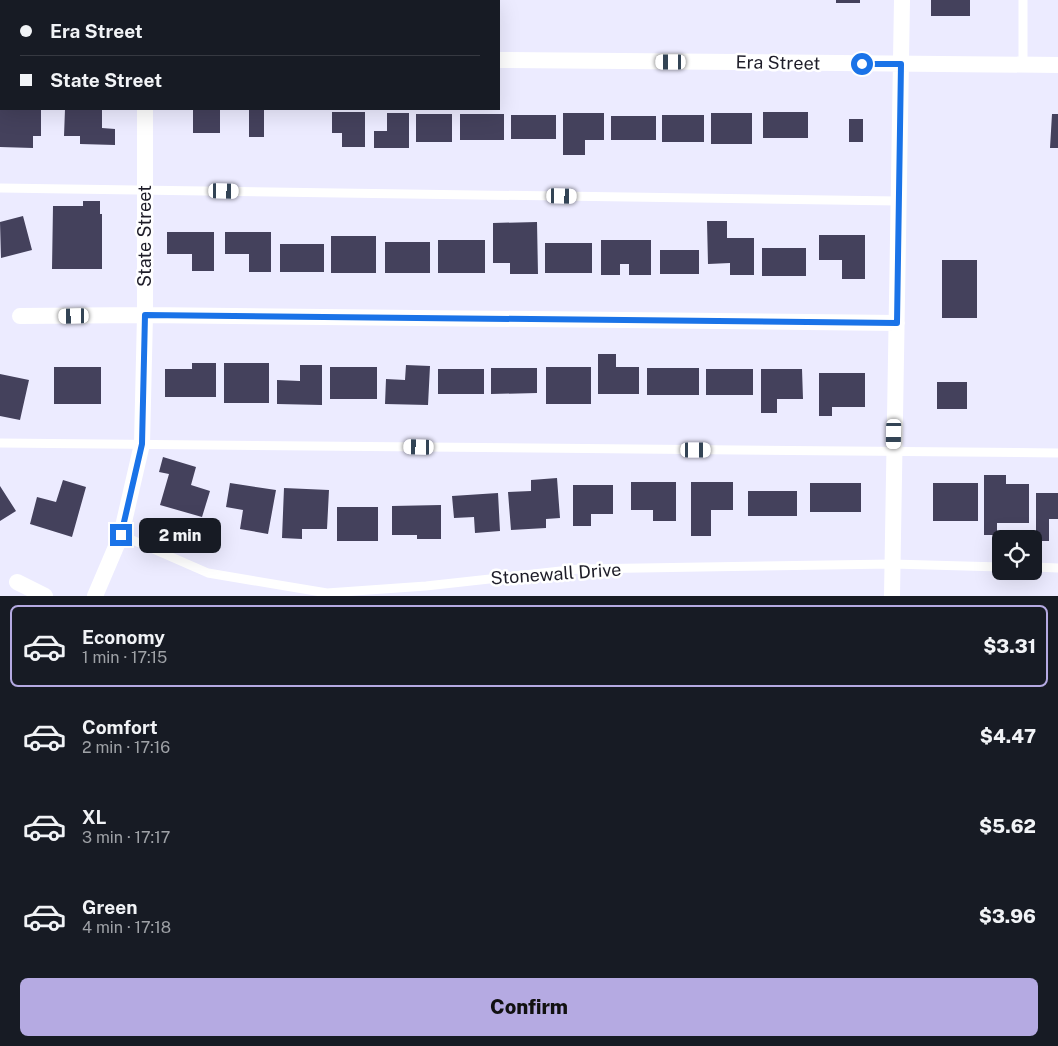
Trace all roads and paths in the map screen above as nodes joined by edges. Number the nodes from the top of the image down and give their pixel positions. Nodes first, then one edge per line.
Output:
1 (902, 0) edge
2 (1023, 0) edge
3 (500, 60) edge
4 (901, 64) junction
5 (1023, 65) junction
6 (1058, 65) edge
7 (145, 110) edge
8 (0, 188) edge
9 (145, 190) junction
10 (898, 201) junction
11 (145, 315) junction
12 (20, 316) dead end
13 (897, 323) junction
14 (0, 443) edge
15 (142, 444) junction
16 (894, 452) junction
17 (1058, 453) edge
18 (121, 535) junction
19 (892, 564) junction
20 (992, 567) edge
21 (1042, 567) edge
22 (1058, 568) edge
23 (17, 582) dead end
24 (45, 596) edge
25 (95, 596) edge
26 (892, 596) edge

1 - 4 street
2 - 5 lane
3 - 4 street, Era Street
4 - 5 street, Era Street
4 - 10 street
5 - 6 street, Era Street
7 - 9 street, State Street
8 - 9 lane
9 - 10 lane
9 - 11 street, State Street
10 - 13 street
11 - 12 street
11 - 13 street
11 - 15 street, State Street
13 - 16 street
14 - 15 lane
15 - 16 lane
15 - 18 street, State Street
16 - 17 lane
16 - 19 street
18 - 19 lane, Stonewall Drive
18 - 25 street, State Street
19 - 20 lane, Stonewall Drive
19 - 26 street
21 - 22 lane
23 - 24 street

